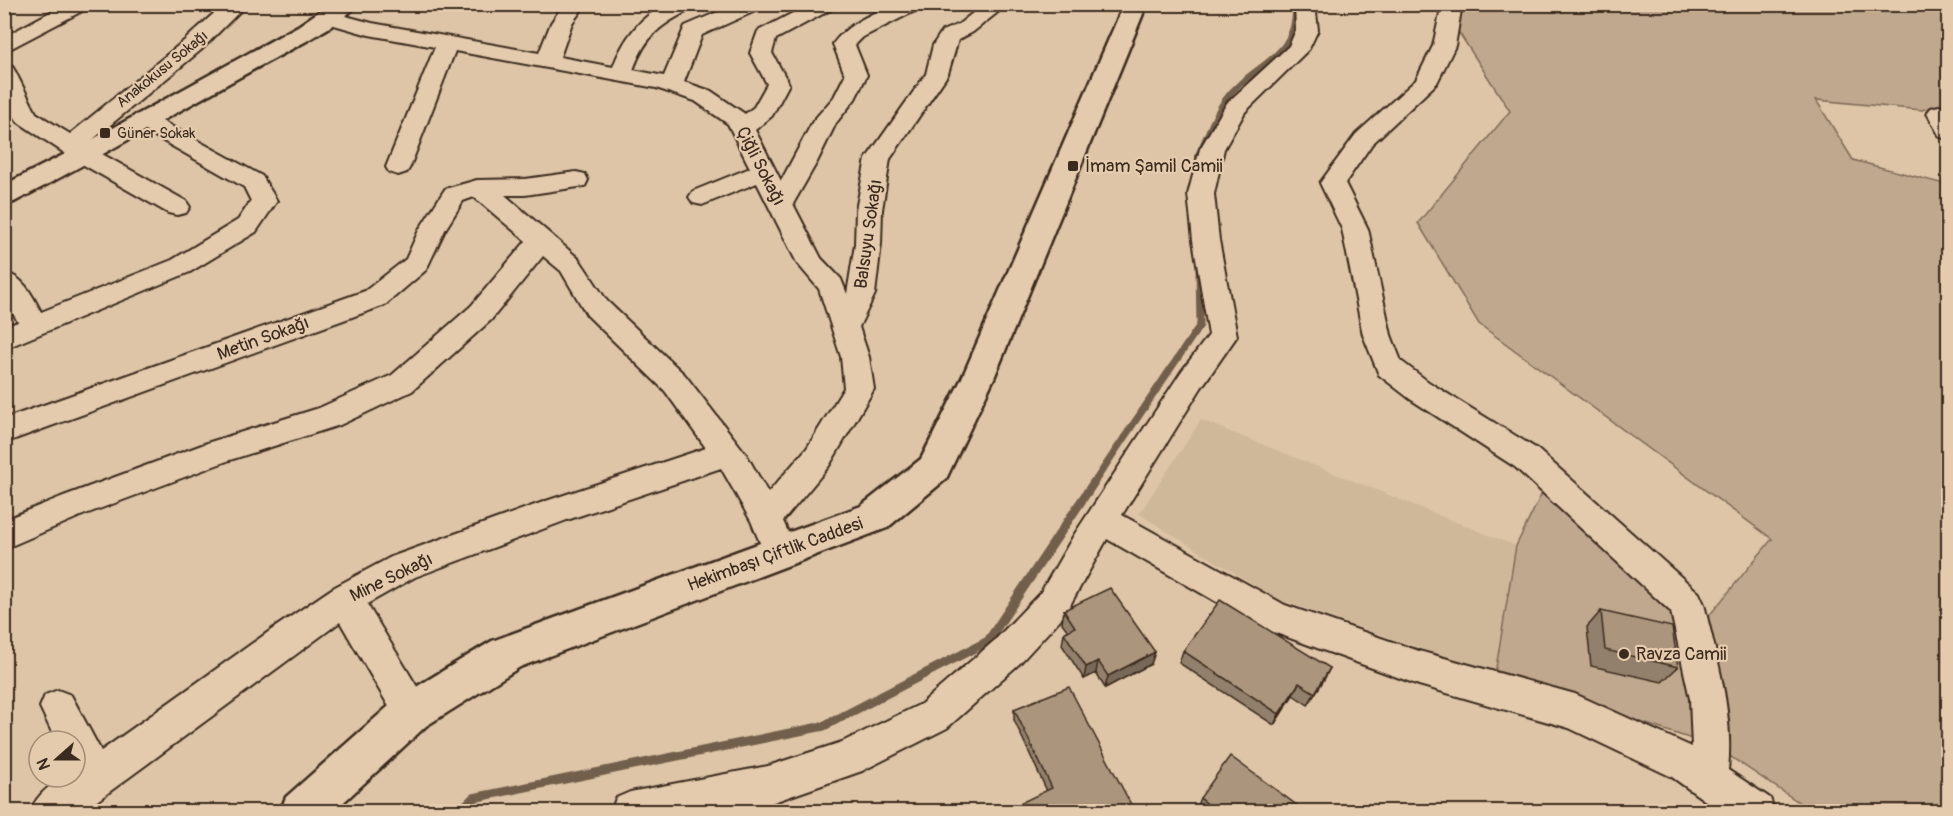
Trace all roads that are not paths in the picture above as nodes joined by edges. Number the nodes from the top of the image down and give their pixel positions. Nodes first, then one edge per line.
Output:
1 (81, 4) edge
2 (237, 4) edge
3 (576, 4) edge
4 (687, 4) edge
5 (755, 4) edge
6 (827, 4) edge
7 (914, 4) edge
8 (998, 4) edge
9 (1136, 4) edge
10 (1305, 4) edge
11 (1452, 4) edge
12 (337, 11) edge
13 (448, 42) junction
14 (4, 46) edge
15 (548, 61) junction
16 (4, 71) edge
17 (621, 74) junction
18 (672, 86) junction
19 (143, 120) junction
20 (742, 128) junction
21 (77, 150) junction
22 (398, 167) dead end
23 (764, 171) junction
24 (576, 180) dead end
25 (477, 188) junction
26 (4, 196) edge
27 (702, 197) dead end
28 (780, 204) junction
29 (177, 207) dead end
30 (541, 240) junction
31 (4, 281) edge
32 (35, 327) junction
33 (845, 327) junction
34 (4, 339) edge
35 (4, 430) edge
36 (728, 453) junction
37 (766, 518) junction
38 (1102, 520) junction
39 (4, 535) edge
40 (780, 552) junction
41 (345, 599) junction
42 (58, 707) dead end
43 (412, 712) junction
44 (95, 778) junction
45 (1708, 778) junction
46 (49, 812) edge
47 (301, 812) edge
48 (630, 812) edge
49 (1755, 812) edge

1 - 14 street
2 - 21 street, Anakokusu Sokağı
3 - 15 street
4 - 17 street
5 - 18 street
6 - 20 street
7 - 28 street
8 - 33 street, Balsuyu Sokağı
9 - 40 main road, Hekimbaşı Çiftlik Caddesi
10 - 38 street
11 - 45 street
12 - 13 street, Çiğli Sokağı
12 - 19 main road
13 - 15 street, Çiğli Sokağı
13 - 22 street
15 - 17 street, Çiğli Sokağı
16 - 21 street
17 - 18 street, Çiğli Sokağı
18 - 20 street, Çiğli Sokağı
19 - 21 main road
19 - 32 street
20 - 23 street, Çiğli Sokağı
21 - 26 main road
21 - 29 street
23 - 27 street
23 - 28 street, Çiğli Sokağı
24 - 25 street, Metin Sokağı
25 - 30 street
25 - 35 street, Metin Sokağı
28 - 33 street, Çiğli Sokağı
30 - 36 street
30 - 39 street
31 - 32 street
32 - 34 street
33 - 37 street, Çiğli Sokağı
36 - 37 street
36 - 41 street, Mine Sokağı
37 - 40 street
38 - 45 street
38 - 48 street
40 - 43 main road, Hekimbaşı Çiftlik Caddesi
41 - 43 street
41 - 44 street, Mine Sokağı
42 - 44 street
43 - 47 main road, Hekimbaşı Çiftlik Caddesi
44 - 46 street, Mine Sokağı
45 - 49 street

